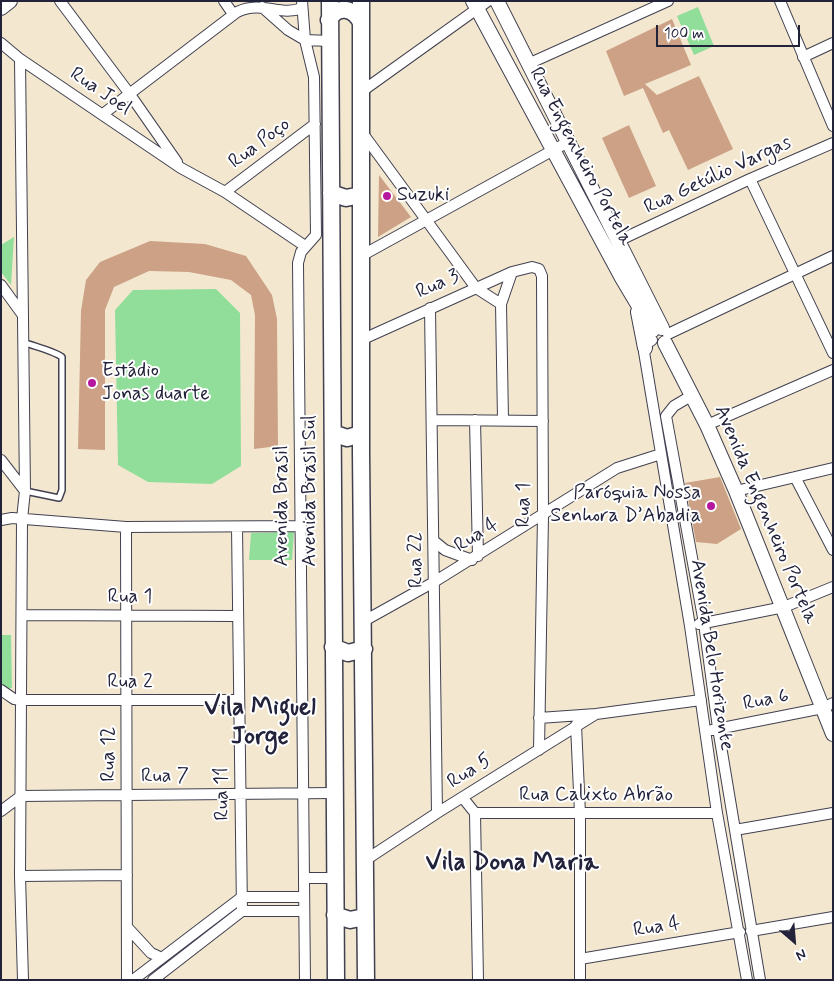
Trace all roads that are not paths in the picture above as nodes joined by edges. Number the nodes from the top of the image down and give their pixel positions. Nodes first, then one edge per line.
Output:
1 (10, 1) edge
2 (60, 1) edge
3 (224, 1) edge
4 (330, 1) edge
5 (361, 1) edge
6 (497, 1) edge
7 (667, 1) edge
8 (780, 1) edge
9 (479, 4) edge
10 (302, 5) edge
11 (259, 6) junction
12 (1, 8) edge
13 (233, 14) junction
14 (329, 20) junction
15 (361, 23) junction
16 (305, 40) junction
17 (330, 41) junction
18 (1, 43) edge
19 (833, 43) edge
20 (803, 57) junction
21 (20, 58) junction
22 (528, 64) junction
23 (361, 92) junction
24 (129, 93) junction
25 (103, 114) junction
26 (315, 124) junction
27 (833, 126) edge
28 (361, 131) junction
29 (568, 142) junction
30 (833, 143) edge
31 (554, 150) junction
32 (181, 168) junction
33 (750, 179) junction
34 (225, 192) junction
35 (331, 201) junction
36 (360, 202) junction
37 (427, 220) junction
38 (324, 236) junction
39 (618, 241) junction
40 (305, 246) junction
41 (361, 256) junction
42 (833, 256) edge
43 (532, 267) joint
44 (512, 272) junction
45 (794, 273) junction
46 (1, 285) edge
47 (476, 288) junction
48 (501, 304) junction
49 (637, 304) junction
50 (430, 308) junction
51 (22, 314) junction
52 (657, 337) junction
53 (361, 340) junction
54 (22, 341) junction
55 (833, 353) edge
56 (833, 370) edge
57 (691, 396) junction
58 (432, 420) junction
59 (475, 420) junction
60 (503, 420) junction
61 (543, 421) junction
62 (707, 425) junction
63 (333, 433) junction
64 (361, 434) junction
65 (333, 450) junction
66 (361, 452) junction
67 (661, 454) junction
68 (1, 460) edge
69 (833, 468) edge
70 (795, 477) junction
71 (25, 491) junction
72 (736, 491) junction
73 (543, 516) junction
74 (22, 519) junction
75 (1, 520) edge
76 (237, 526) junction
77 (301, 526) junction
78 (126, 527) junction
79 (434, 541) junction
80 (833, 550) edge
81 (475, 558) junction
82 (434, 582) junction
83 (833, 586) edge
84 (784, 608) junction
85 (22, 615) junction
86 (127, 615) junction
87 (238, 616) junction
88 (364, 621) junction
89 (704, 624) junction
90 (690, 626) junction
91 (333, 647) junction
92 (364, 649) junction
93 (334, 664) junction
94 (364, 666) junction
95 (1, 690) edge
96 (22, 700) junction
97 (127, 700) junction
98 (239, 700) junction
99 (701, 700) junction
100 (828, 705) edge
101 (596, 714) junction
102 (539, 718) junction
103 (576, 725) junction
104 (718, 728) junction
105 (706, 731) junction
106 (833, 734) edge
107 (539, 750) junction
108 (303, 793) junction
109 (334, 793) junction
110 (241, 794) junction
111 (128, 795) junction
112 (22, 796) junction
113 (463, 798) junction
114 (1, 811) edge
115 (437, 812) junction
116 (476, 813) junction
117 (717, 813) junction
118 (833, 813) edge
119 (580, 814) junction
120 (735, 830) junction
121 (364, 861) junction
122 (127, 875) junction
123 (20, 876) junction
124 (304, 878) junction
125 (335, 878) junction
126 (742, 880) junction
127 (731, 882) junction
128 (242, 897) junction
129 (303, 897) junction
130 (242, 911) junction
131 (303, 911) junction
132 (335, 915) junction
133 (364, 917) junction
134 (833, 917) edge
135 (127, 927) junction
136 (751, 931) junction
137 (740, 932) junction
138 (365, 933) junction
139 (335, 934) junction
140 (162, 958) junction
141 (580, 959) junction
142 (759, 975) edge
143 (746, 976) edge
144 (22, 980) edge
145 (127, 980) edge
146 (133, 980) edge
147 (153, 980) edge
148 (305, 980) edge
149 (336, 980) edge
150 (366, 980) edge
151 (478, 980) edge
152 (580, 980) edge

1 - 12 street
2 - 24 street, Rua Joel
3 - 13 street
4 - 14 main road, Avenida Brasil Sul
5 - 15 main road
6 - 22 street, Rua Engenheiro Portela
7 - 22 street
8 - 20 street
9 - 23 street
9 - 31 street, Rua Engenheiro Portela
10 - 11 street
10 - 16 street
11 - 13 street
11 - 16 street
13 - 24 street
14 - 15 main road
14 - 17 main road, Avenida Brasil Sul
15 - 23 main road
16 - 17 street
16 - 26 street
17 - 35 main road, Avenida Brasil Sul
18 - 21 street, Rua Joel
19 - 20 street
20 - 27 street
21 - 25 street, Rua Joel
21 - 51 street
22 - 29 street, Rua Engenheiro Portela
23 - 28 main road
24 - 25 street
24 - 32 street, Rua Joel
25 - 32 street, Rua Joel
26 - 34 street, Rua Poço
26 - 38 street
28 - 36 main road
28 - 37 street
29 - 31 street
29 - 39 street, Rua Engenheiro Portela
30 - 33 street, Rua Getúlio Vargas
31 - 37 street
31 - 49 street, Rua Engenheiro Portela
32 - 34 street, Rua Joel
33 - 39 street, Rua Getúlio Vargas
33 - 45 street
34 - 40 street, Rua Joel
35 - 36 main road
35 - 38 main road, Avenida Brasil Sul
36 - 41 main road
37 - 41 street
37 - 47 street
38 - 40 street, Avenida Brasil
38 - 63 main road, Avenida Brasil Sul
39 - 52 street, Rua Engenheiro Portela
40 - 77 street, Avenida Brasil
41 - 53 main road
42 - 45 street
43 - 44 street, Rua 3
43 - 61 street, Rua 1
44 - 47 street, Rua 3
44 - 48 street
45 - 52 street
45 - 55 street
46 - 51 street
47 - 48 street
47 - 50 street, Rua 3
48 - 60 street
49 - 52 street, Rua Engenheiro Portela
49 - 52 street
50 - 53 street, Rua 3
50 - 58 street, Rua 22
51 - 54 street
52 - 57 street, Avenida Engenheiro Portela
52 - 67 street, Avenida Belo Horizonte
53 - 64 main road
54 - 71 street
54 - 71 lane
56 - 62 street
57 - 62 street, Avenida Engenheiro Portela
57 - 89 street, Avenida Belo Horizonte
58 - 59 street
58 - 79 street, Rua 22
59 - 60 street
59 - 81 street
60 - 61 street
61 - 73 street, Rua 1
62 - 72 street, Avenida Engenheiro Portela
63 - 64 main road
63 - 65 main road, Avenida Brasil Sul
64 - 66 main road
65 - 66 main road
65 - 91 main road, Avenida Brasil Sul
66 - 88 main road
67 - 73 street, Rua 4
67 - 90 street, Avenida Belo Horizonte
68 - 71 street
69 - 70 street
70 - 72 street
70 - 80 street
71 - 74 street
72 - 84 street, Avenida Engenheiro Portela
73 - 81 street, Rua 4
73 - 102 street, Rua 1
74 - 75 street
74 - 78 street
74 - 85 street
76 - 77 street
76 - 78 street
76 - 87 street, Rua 11
77 - 108 street, Avenida Brasil
78 - 86 street, Rua 12
79 - 81 street
79 - 82 street, Rua 22
81 - 82 street, Rua 4
82 - 88 street, Rua 4
82 - 115 street, Rua 22
83 - 84 street
84 - 89 street
84 - 100 street, Avenida Engenheiro Portela
85 - 86 street, Rua 1
85 - 96 street
86 - 87 street, Rua 1
86 - 97 street, Rua 12
87 - 98 street, Rua 11
88 - 92 main road
89 - 90 street
89 - 104 street, Avenida Belo Horizonte
90 - 99 street, Avenida Belo Horizonte
91 - 92 main road
91 - 93 main road, Avenida Brasil Sul
92 - 94 main road
93 - 94 main road
93 - 109 main road, Avenida Brasil Sul
94 - 121 main road
95 - 96 street
96 - 97 street, Rua 2
96 - 112 street
97 - 98 street, Rua 2
97 - 111 street, Rua 12
98 - 110 street, Rua 11
99 - 101 street, Rua 5
99 - 105 street, Avenida Belo Horizonte
100 - 104 street, Rua 6
100 - 106 street, Avenida Engenheiro Portela
101 - 102 street, Rua 5
101 - 103 street, Rua 5
102 - 107 street, Rua 1
103 - 107 street, Rua 5
103 - 119 street
104 - 105 street, Rua 6
104 - 120 street, Avenida Belo Horizonte
105 - 117 street, Avenida Belo Horizonte
107 - 113 street, Rua 5
108 - 109 street, Rua 7
108 - 110 street, Rua 7
108 - 124 street, Avenida Brasil
109 - 125 main road, Avenida Brasil Sul
110 - 111 street, Rua 7
110 - 128 street, Rua 11
111 - 112 street, Rua 7
111 - 122 street, Rua 12
112 - 114 street
112 - 123 street
113 - 115 street, Rua 5
113 - 116 street
115 - 121 street, Rua 5
116 - 119 street, Rua Calixto Abrão
116 - 151 street
117 - 119 street, Rua Calixto Abrão
117 - 127 street, Avenida Belo Horizonte
118 - 120 street
119 - 141 street
120 - 126 street, Avenida Belo Horizonte
121 - 133 main road
122 - 123 street
122 - 135 street, Rua 12
123 - 144 street
124 - 125 street
124 - 129 street, Avenida Brasil
125 - 132 main road, Avenida Brasil Sul
126 - 127 street
126 - 136 street, Avenida Belo Horizonte
127 - 137 street, Avenida Belo Horizonte
128 - 129 street
128 - 130 street, Rua 11
128 - 140 street
129 - 131 street, Avenida Brasil
130 - 131 street
130 - 147 street
131 - 148 street, Avenida Brasil
132 - 133 main road
132 - 139 main road, Avenida Brasil Sul
133 - 138 main road
134 - 136 street
135 - 140 street
135 - 145 street, Rua 12
136 - 142 street, Avenida Belo Horizonte
137 - 141 street, Rua 4
137 - 143 street, Avenida Belo Horizonte
138 - 139 main road
138 - 150 main road
139 - 149 main road, Avenida Brasil Sul
140 - 146 street
141 - 152 street
142 - 143 street

